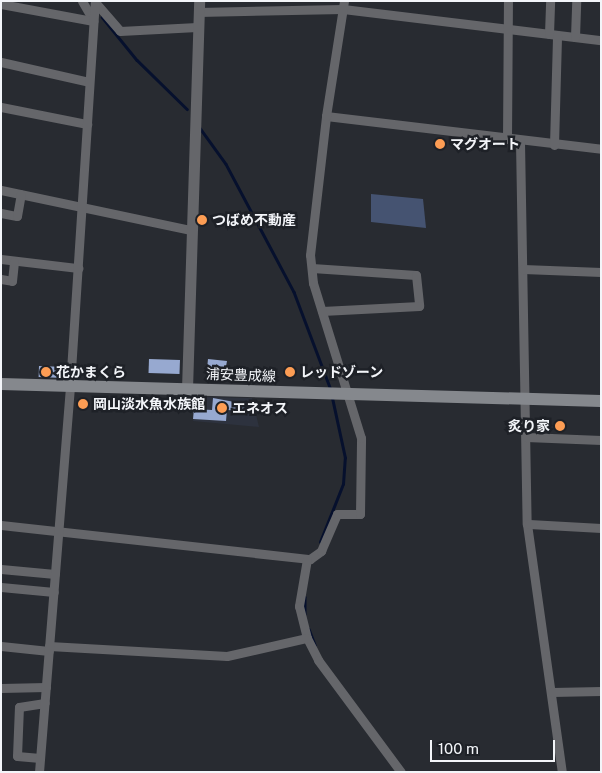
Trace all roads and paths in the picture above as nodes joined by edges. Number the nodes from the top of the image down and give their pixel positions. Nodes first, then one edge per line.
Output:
1 (82, 1) edge
2 (508, 1) edge
3 (550, 1) edge
4 (576, 1) edge
5 (95, 2) edge
6 (1, 4) edge
7 (344, 5) edge
8 (198, 6) edge
9 (93, 21) junction
10 (197, 27) junction
11 (508, 27) junction
12 (553, 34) junction
13 (575, 37) junction
14 (601, 40) edge
15 (1, 62) edge
16 (89, 82) junction
17 (1, 107) edge
18 (326, 116) junction
19 (87, 124) junction
20 (507, 139) junction
21 (520, 142) junction
22 (554, 145) junction
23 (601, 149) edge
24 (1, 190) edge
25 (21, 194) junction
26 (82, 207) junction
27 (1, 213) edge
28 (190, 230) junction
29 (1, 259) edge
30 (14, 262) junction
31 (78, 268) junction
32 (312, 268) junction
33 (523, 269) junction
34 (601, 272) edge
35 (1, 279) edge
36 (322, 310) junction
37 (1, 384) edge
38 (70, 386) junction
39 (187, 389) junction
40 (350, 394) junction
41 (526, 398) junction
42 (601, 401) edge
43 (526, 437) junction
44 (601, 440) edge
45 (529, 524) junction
46 (1, 525) edge
47 (601, 528) edge
48 (59, 533) junction
49 (310, 559) junction
50 (1, 569) edge
51 (55, 574) junction
52 (1, 588) edge
53 (54, 592) junction
54 (307, 638) junction
55 (1, 646) edge
56 (49, 648) junction
57 (46, 687) junction
58 (1, 688) edge
59 (601, 691) edge
60 (552, 692) junction
61 (45, 703) junction
62 (40, 758) junction
63 (39, 772) edge
64 (401, 772) edge
65 (562, 772) edge

1 - 9 street
2 - 11 street
3 - 12 street
4 - 13 street
5 - 9 street
5 - 10 street
6 - 9 street
7 - 8 street
7 - 11 street
7 - 18 street
8 - 10 street
9 - 16 street
10 - 28 street
11 - 12 street
11 - 20 street
12 - 13 street
12 - 22 street
13 - 14 street
15 - 16 street
16 - 19 street
17 - 19 street
18 - 20 street
18 - 32 street
19 - 26 street
20 - 21 street
21 - 22 street
21 - 33 street
22 - 23 street
24 - 25 street
25 - 26 street
25 - 27 street
26 - 28 street
26 - 31 street
28 - 39 street
29 - 30 street
30 - 31 street
30 - 35 street
31 - 38 street
32 - 36 street
32 - 36 street
33 - 34 street
33 - 41 street
36 - 40 street
37 - 38 main road, 浦安豊成線
38 - 39 main road, 浦安豊成線
38 - 48 street
39 - 40 main road, 浦安豊成線
40 - 41 main road, 浦安豊成線
40 - 49 street
41 - 42 main road, 浦安豊成線
41 - 43 street
43 - 44 street
43 - 45 street
45 - 47 street
45 - 60 street
46 - 48 street
48 - 49 street
48 - 51 street
49 - 54 street
50 - 51 street
51 - 53 street
52 - 53 street
53 - 56 street
54 - 56 street
54 - 64 street
55 - 56 street
56 - 57 street
57 - 58 street
57 - 61 street
59 - 60 street
60 - 65 street
61 - 62 street
61 - 62 street
62 - 63 street

